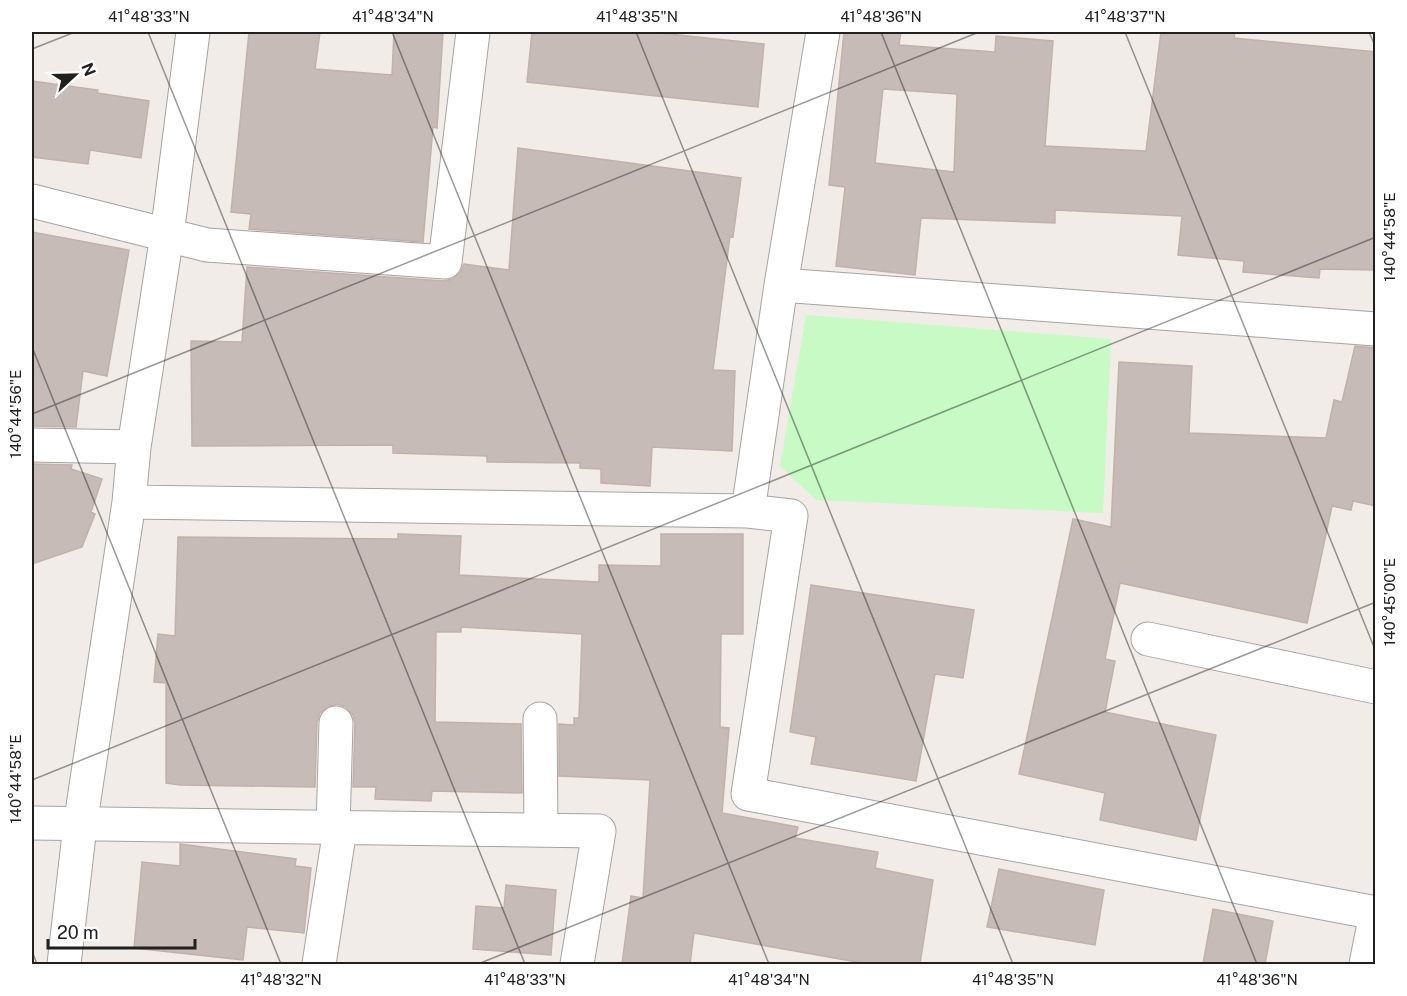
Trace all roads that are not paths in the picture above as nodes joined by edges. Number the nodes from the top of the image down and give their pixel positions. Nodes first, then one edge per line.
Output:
1 (194, 32) edge
2 (473, 32) edge
3 (823, 32) edge
4 (32, 201) edge
5 (167, 235) junction
6 (781, 285) junction
7 (1376, 329) edge
8 (32, 445) edge
9 (134, 447) junction
10 (129, 502) junction
11 (748, 511) junction
12 (1148, 639) dead end
13 (1376, 687) edge
14 (540, 719) dead end
15 (336, 723) dead end
16 (32, 823) edge
17 (80, 826) junction
18 (336, 829) junction
19 (541, 830) junction
20 (1376, 914) edge
21 (64, 964) edge
22 (319, 964) edge
23 (577, 964) edge
24 (1366, 964) edge

1 - 5 street
2 - 5 street
3 - 6 street
4 - 5 street
5 - 9 street
6 - 7 street
6 - 11 street
8 - 9 street
9 - 10 street
10 - 11 street
10 - 17 street
11 - 20 street
12 - 13 street
14 - 19 street
15 - 18 street
16 - 17 street
17 - 18 street
17 - 21 street
18 - 19 street
18 - 22 street
19 - 23 street
20 - 24 street

